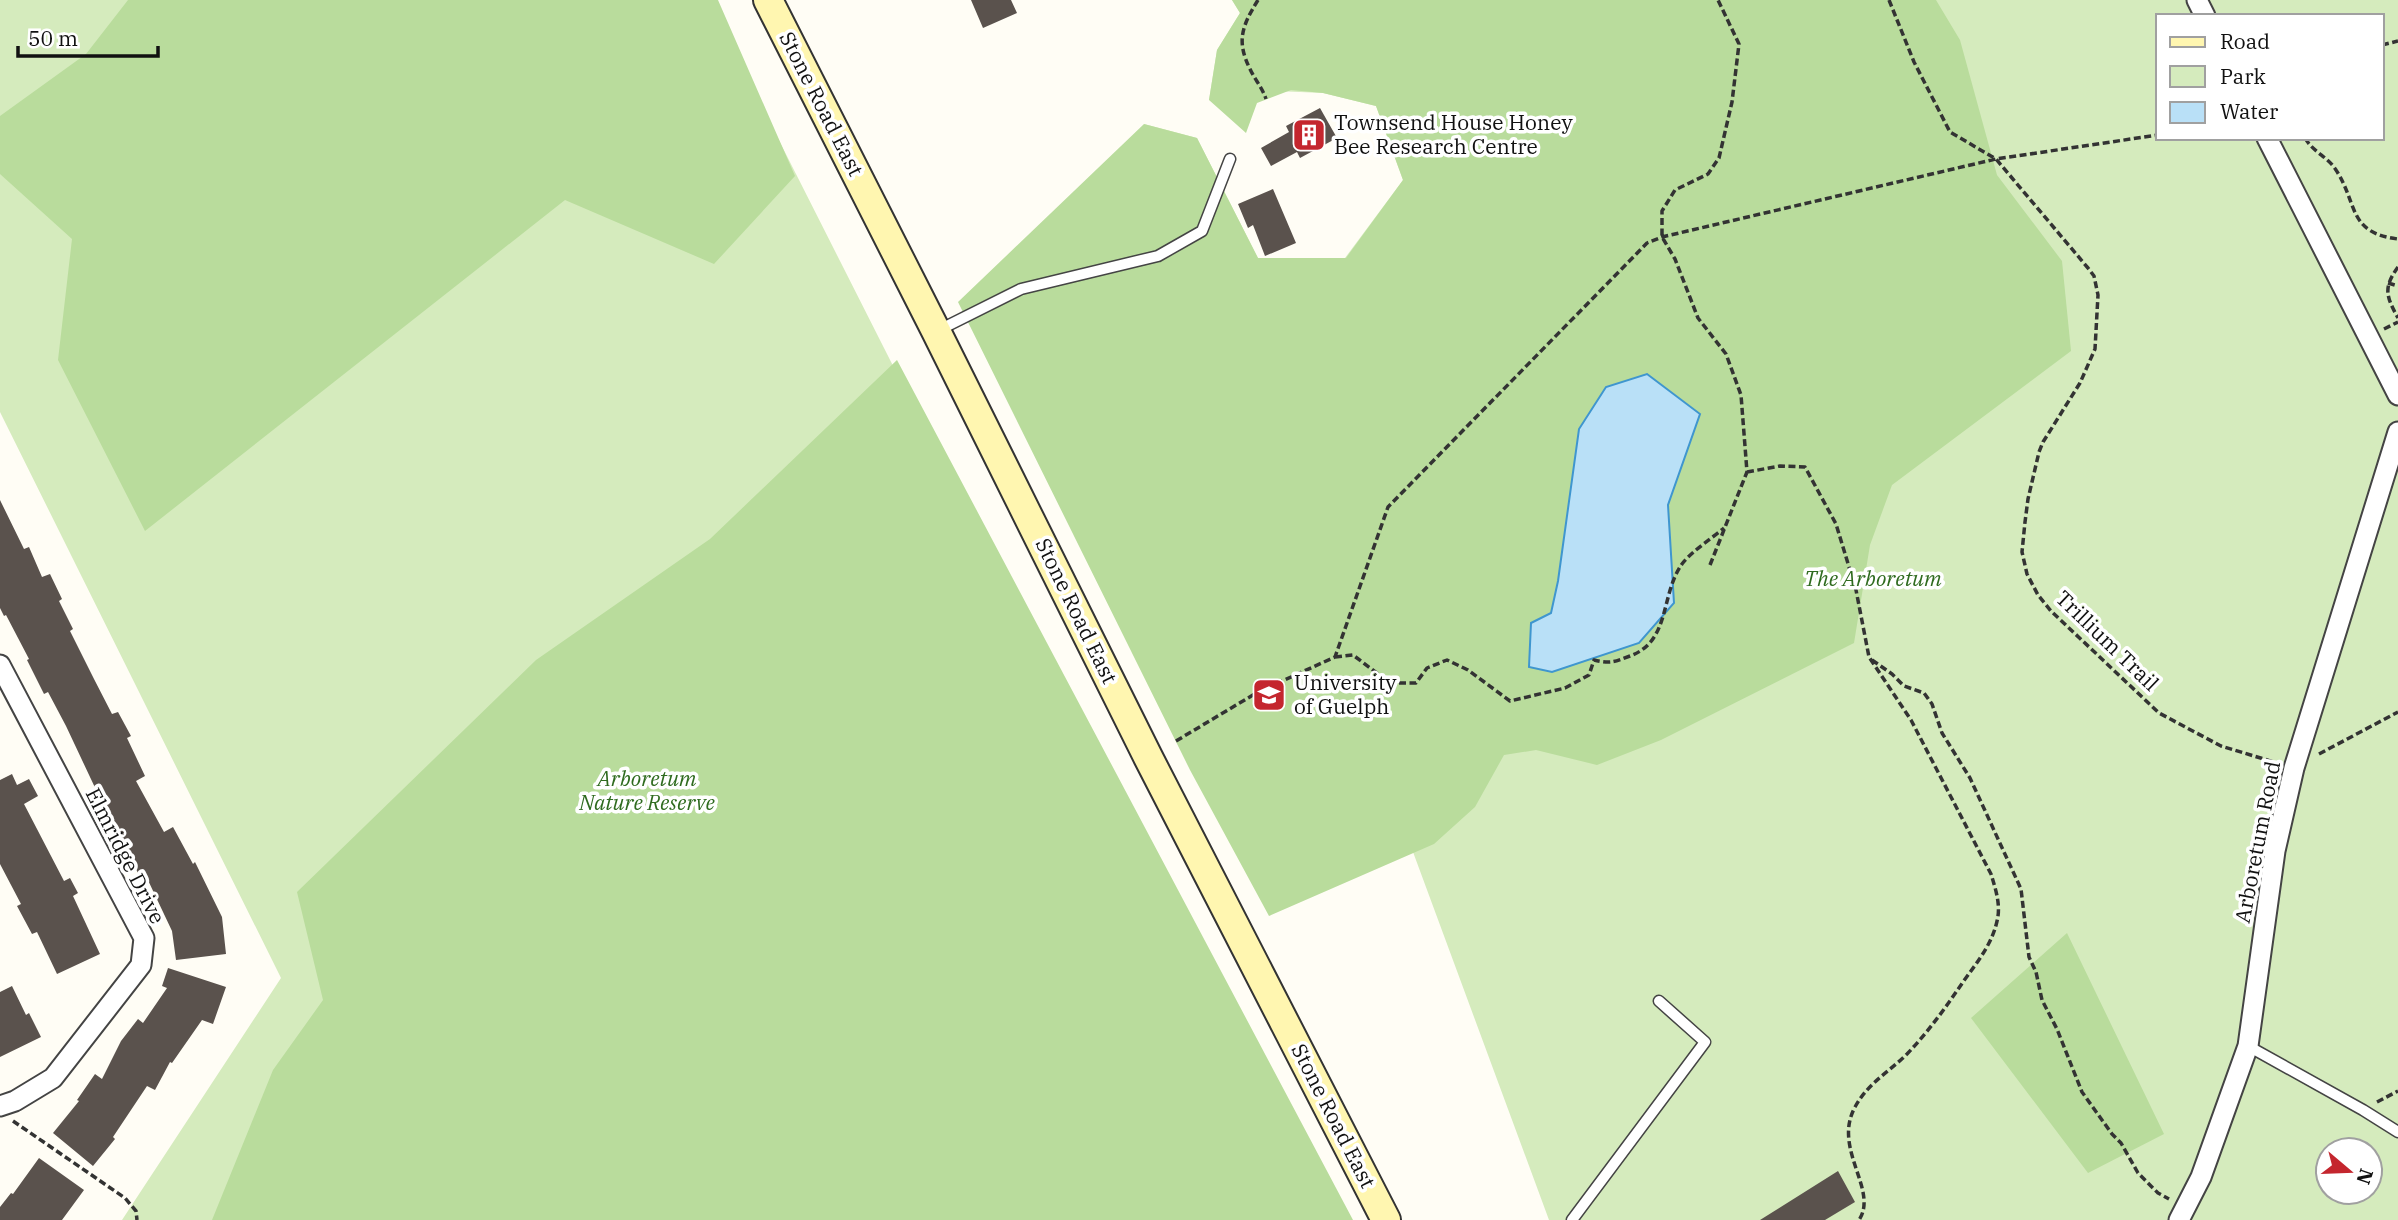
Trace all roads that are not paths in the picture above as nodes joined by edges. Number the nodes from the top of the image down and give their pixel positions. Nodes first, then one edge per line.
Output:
1 (768, 0) edge
2 (2268, 140) edge
3 (1230, 159) dead end
4 (936, 331) junction
5 (2395, 389) edge
6 (2398, 432) edge
7 (0, 665) edge
8 (1659, 1001) dead end
9 (2248, 1046) junction
10 (6, 1113) edge
11 (2398, 1132) edge
12 (2182, 1214) edge
13 (1386, 1220) edge
14 (1572, 1220) edge

1 - 4 main road, Stone Road East
2 - 5 street
3 - 4 lane
4 - 13 main road, Stone Road East
6 - 9 street, Arboretum Road
7 - 10 street, Elmridge Drive
8 - 14 lane
9 - 11 lane
9 - 12 street, Arboretum Road

